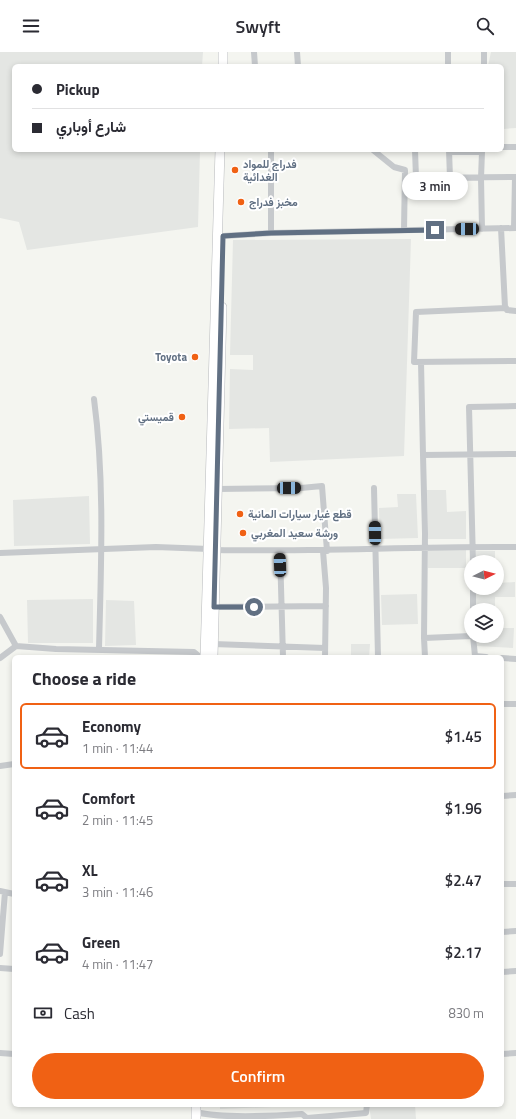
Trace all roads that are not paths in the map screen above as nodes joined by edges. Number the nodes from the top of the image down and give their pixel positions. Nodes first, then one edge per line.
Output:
1 (223, 52) edge
2 (229, 52) edge
3 (254, 52) edge
4 (297, 52) edge
5 (448, 52) edge
6 (484, 52) edge
7 (223, 64) edge
8 (228, 64) edge
9 (255, 64) edge
10 (298, 64) edge
11 (448, 64) edge
12 (484, 64) edge
13 (504, 147) edge
14 (516, 147) edge
15 (220, 152) edge
16 (226, 152) edge
17 (272, 152) edge
18 (375, 152) edge
19 (415, 152) edge
20 (450, 152) edge
21 (483, 152) edge
22 (515, 177) edge
23 (405, 178) junction
24 (416, 178) junction
25 (450, 178) junction
26 (481, 178) junction
27 (501, 228) junction
28 (515, 228) edge
29 (482, 229) junction
30 (404, 230) junction
31 (271, 233) junction
32 (223, 236) junction
33 (506, 308) junction
34 (516, 311) edge
35 (516, 361) edge
36 (421, 362) junction
37 (94, 399) dead end
38 (516, 406) edge
39 (470, 453) junction
40 (516, 454) edge
41 (423, 455) junction
42 (374, 488) dead end
43 (217, 489) junction
44 (472, 546) junction
45 (516, 547) edge
46 (375, 548) junction
47 (425, 548) junction
48 (212, 549) junction
49 (102, 550) junction
50 (280, 551) junction
51 (325, 551) junction
52 (0, 552) edge
53 (473, 555) edge
54 (326, 606) junction
55 (214, 607) junction
56 (282, 607) junction
57 (0, 617) edge
58 (464, 636) edge
59 (424, 638) junction
60 (473, 643) edge
61 (213, 644) junction
62 (16, 646) junction
63 (283, 646) junction
64 (325, 648) junction
65 (99, 649) junction
66 (203, 655) edge
67 (206, 655) edge
68 (207, 655) edge
69 (283, 655) edge
70 (325, 655) edge
71 (378, 655) edge
72 (425, 655) edge
73 (475, 655) edge
74 (0, 658) edge
75 (504, 658) edge
76 (516, 659) edge
77 (504, 704) edge
78 (516, 704) edge
79 (12, 764) edge
80 (0, 766) edge
81 (516, 795) edge
82 (504, 796) edge
83 (504, 884) edge
84 (516, 884) edge
85 (2, 892) edge
86 (12, 894) edge
87 (516, 931) edge
88 (504, 932) edge
89 (0, 954) edge
90 (0, 968) edge
91 (12, 969) edge
92 (516, 971) edge
93 (504, 972) edge
94 (0, 1053) edge
95 (516, 1053) edge
96 (12, 1054) edge
97 (504, 1054) edge
98 (367, 1107) edge
99 (196, 1112) edge
100 (308, 1119) edge

1 - 7 highway
2 - 8 highway
3 - 9 street
4 - 10 street
5 - 11 street
6 - 12 street
13 - 14 street
15 - 48 highway
16 - 32 highway
17 - 31 street
18 - 23 street
19 - 24 street
20 - 25 street
21 - 26 street
22 - 26 street
22 - 28 street
23 - 24 street
23 - 30 street
24 - 25 street
25 - 26 street
26 - 29 street
27 - 28 street
27 - 29 street
27 - 33 street
29 - 30 street
30 - 31 street
31 - 32 street
32 - 43 highway
33 - 34 street
33 - 36 street
35 - 36 street
36 - 41 street
37 - 49 street
38 - 39 street
39 - 40 street
39 - 41 street
39 - 44 street
41 - 47 street
42 - 46 street
43 - 48 highway
43 - 51 street
44 - 45 street
44 - 47 street
44 - 53 street
46 - 47 street
46 - 51 street
46 - 71 street
47 - 59 street
48 - 49 street
48 - 50 street
48 - 55 highway
48 - 67 highway
49 - 52 street
49 - 65 street
50 - 51 street
50 - 56 street
51 - 54 street
54 - 56 street
54 - 64 street
55 - 56 street
55 - 61 highway
56 - 63 street
57 - 62 street
58 - 59 street
59 - 72 street
60 - 73 street
61 - 63 street
61 - 68 highway
62 - 65 street
62 - 74 street
63 - 64 street
63 - 69 street
64 - 70 street
65 - 66 street
75 - 76 street
77 - 78 street
79 - 80 street
81 - 82 street
83 - 84 street
85 - 86 street
85 - 89 street
87 - 88 street
90 - 91 street
92 - 93 street
94 - 96 street
95 - 97 street
98 - 100 street
99 - 100 street

